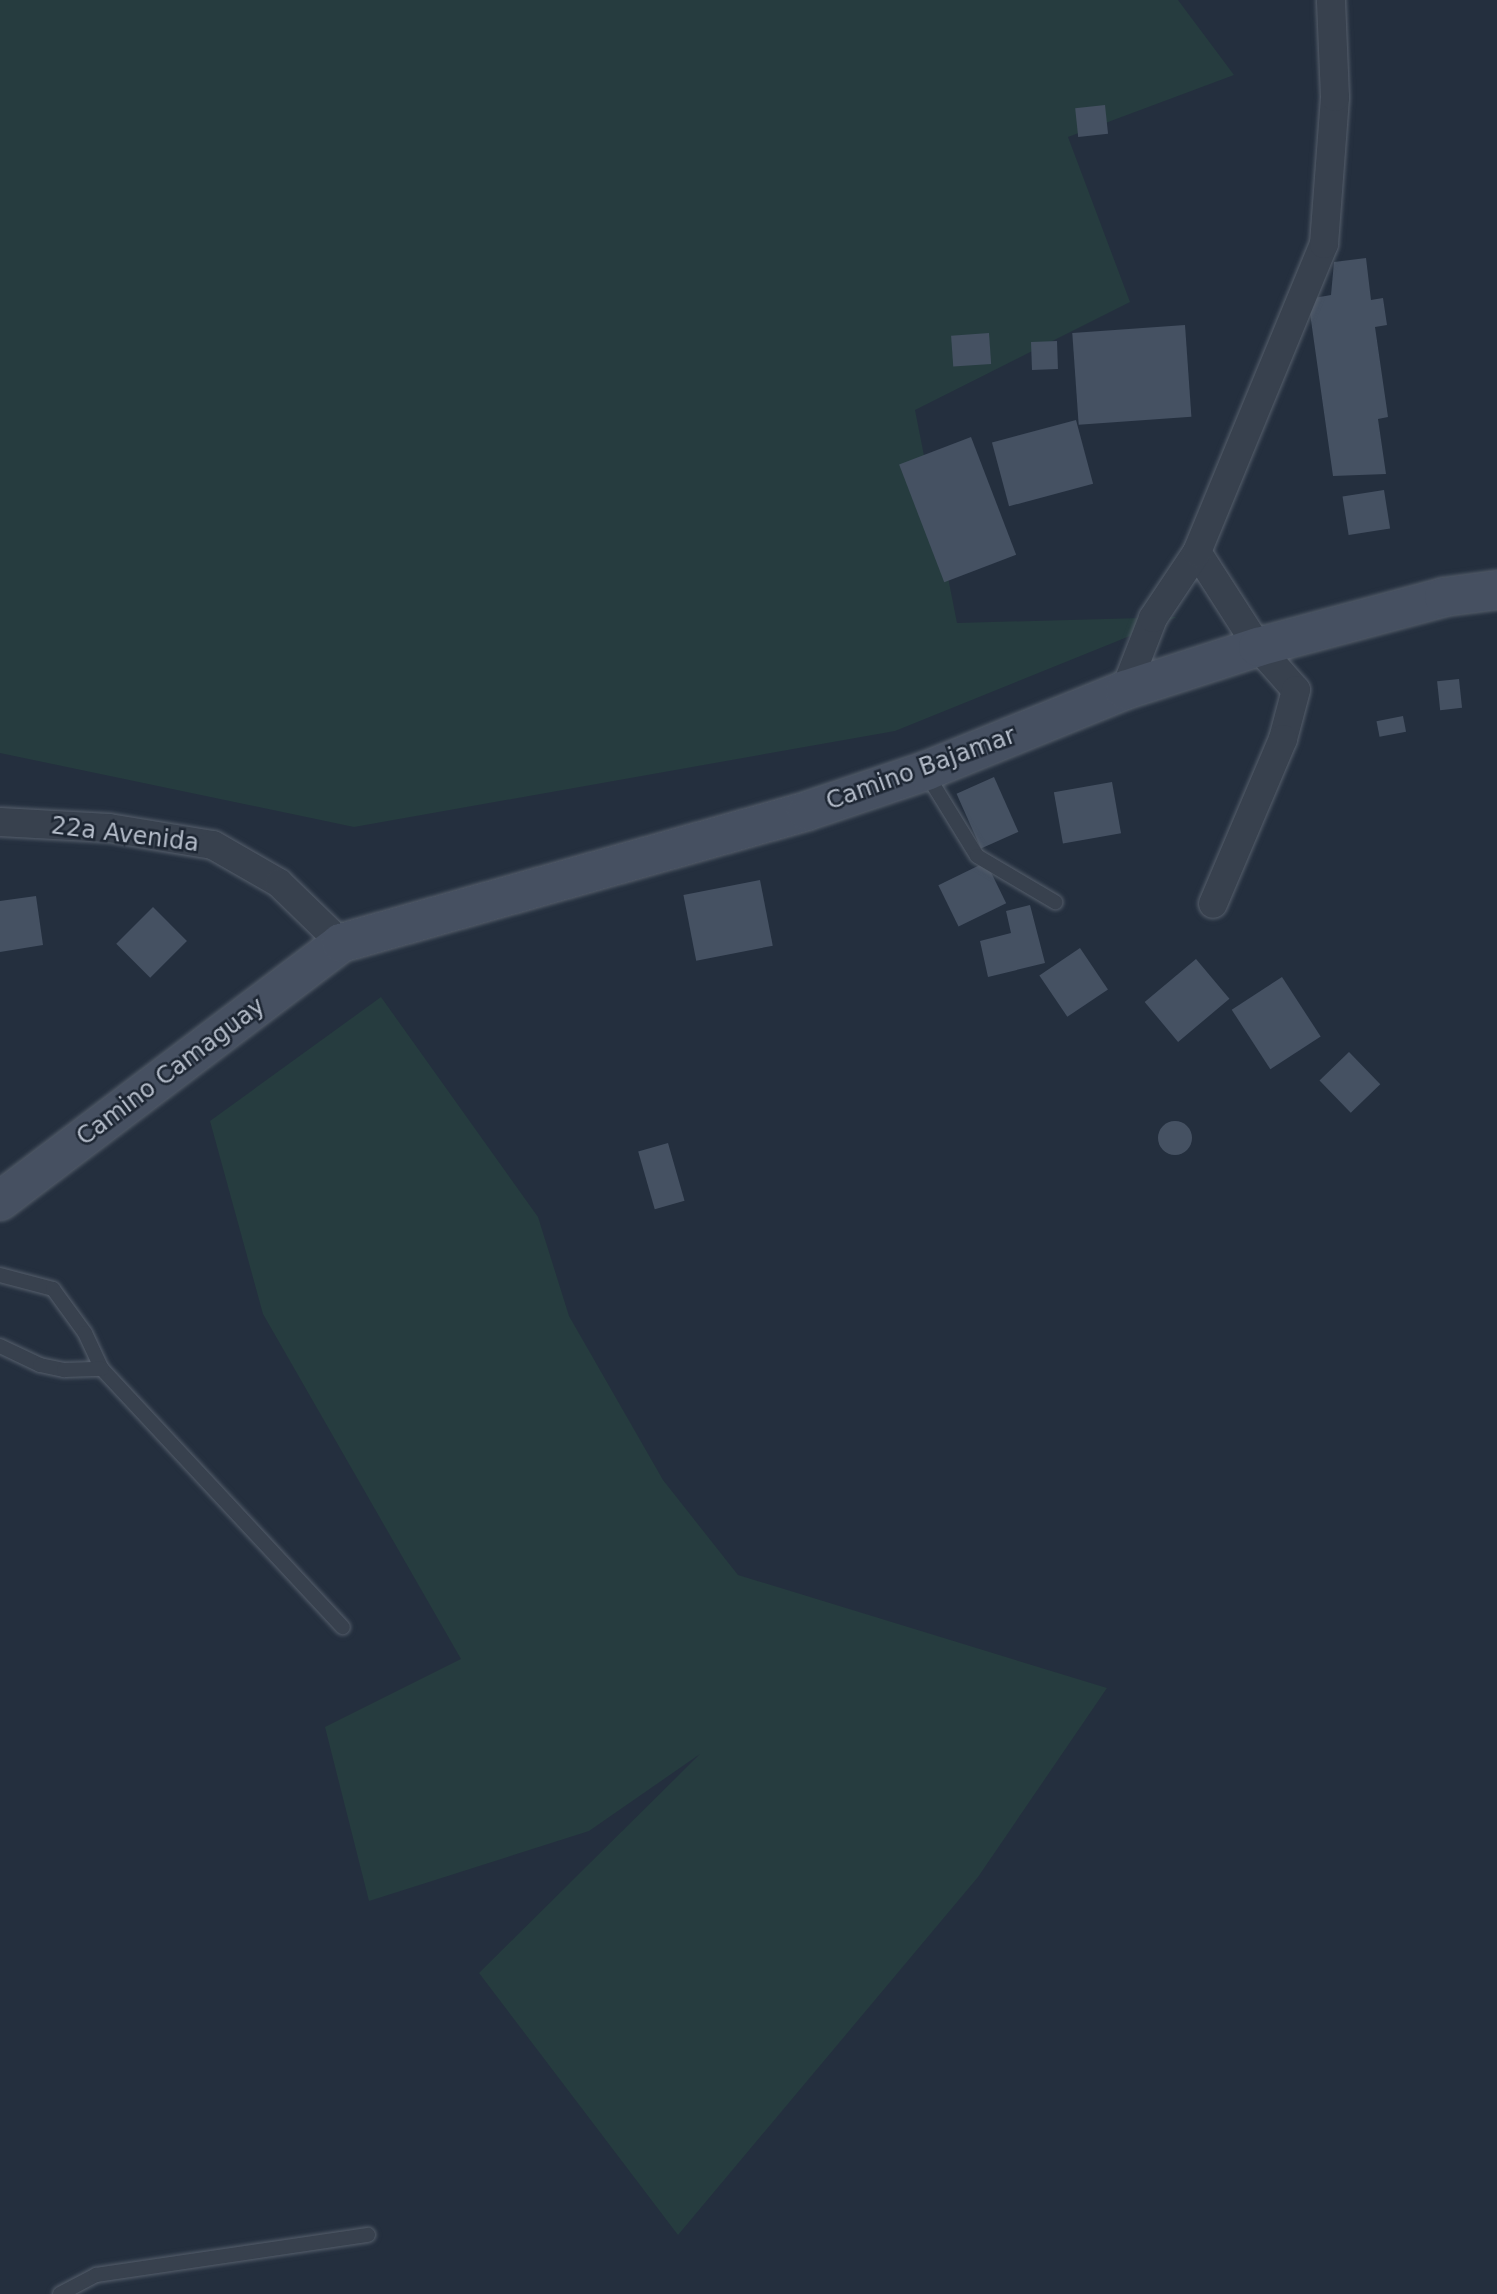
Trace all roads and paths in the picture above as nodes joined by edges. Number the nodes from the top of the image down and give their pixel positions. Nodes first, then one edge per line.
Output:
1 (1331, 0) edge
2 (1197, 552) junction
3 (1497, 590) edge
4 (1258, 647) junction
5 (1125, 690) junction
6 (926, 771) junction
7 (0, 822) edge
8 (1055, 902) dead end
9 (1213, 904) dead end
10 (341, 943) junction
11 (0, 1201) edge
12 (0, 1275) edge
13 (0, 1346) edge
14 (102, 1369) junction
15 (343, 1627) dead end
16 (368, 2235) dead end
17 (60, 2294) edge

1 - 2 street
2 - 4 street
2 - 5 street
3 - 4 street, Camino Bajamar
4 - 5 street, Camino Bajamar
4 - 9 street
5 - 6 street, Camino Bajamar
6 - 8 lane
6 - 10 street, Camino Bajamar
7 - 10 street, 22a Avenida
10 - 11 street, Camino Camaguay
12 - 14 lane
13 - 14 lane
14 - 15 lane
16 - 17 lane

